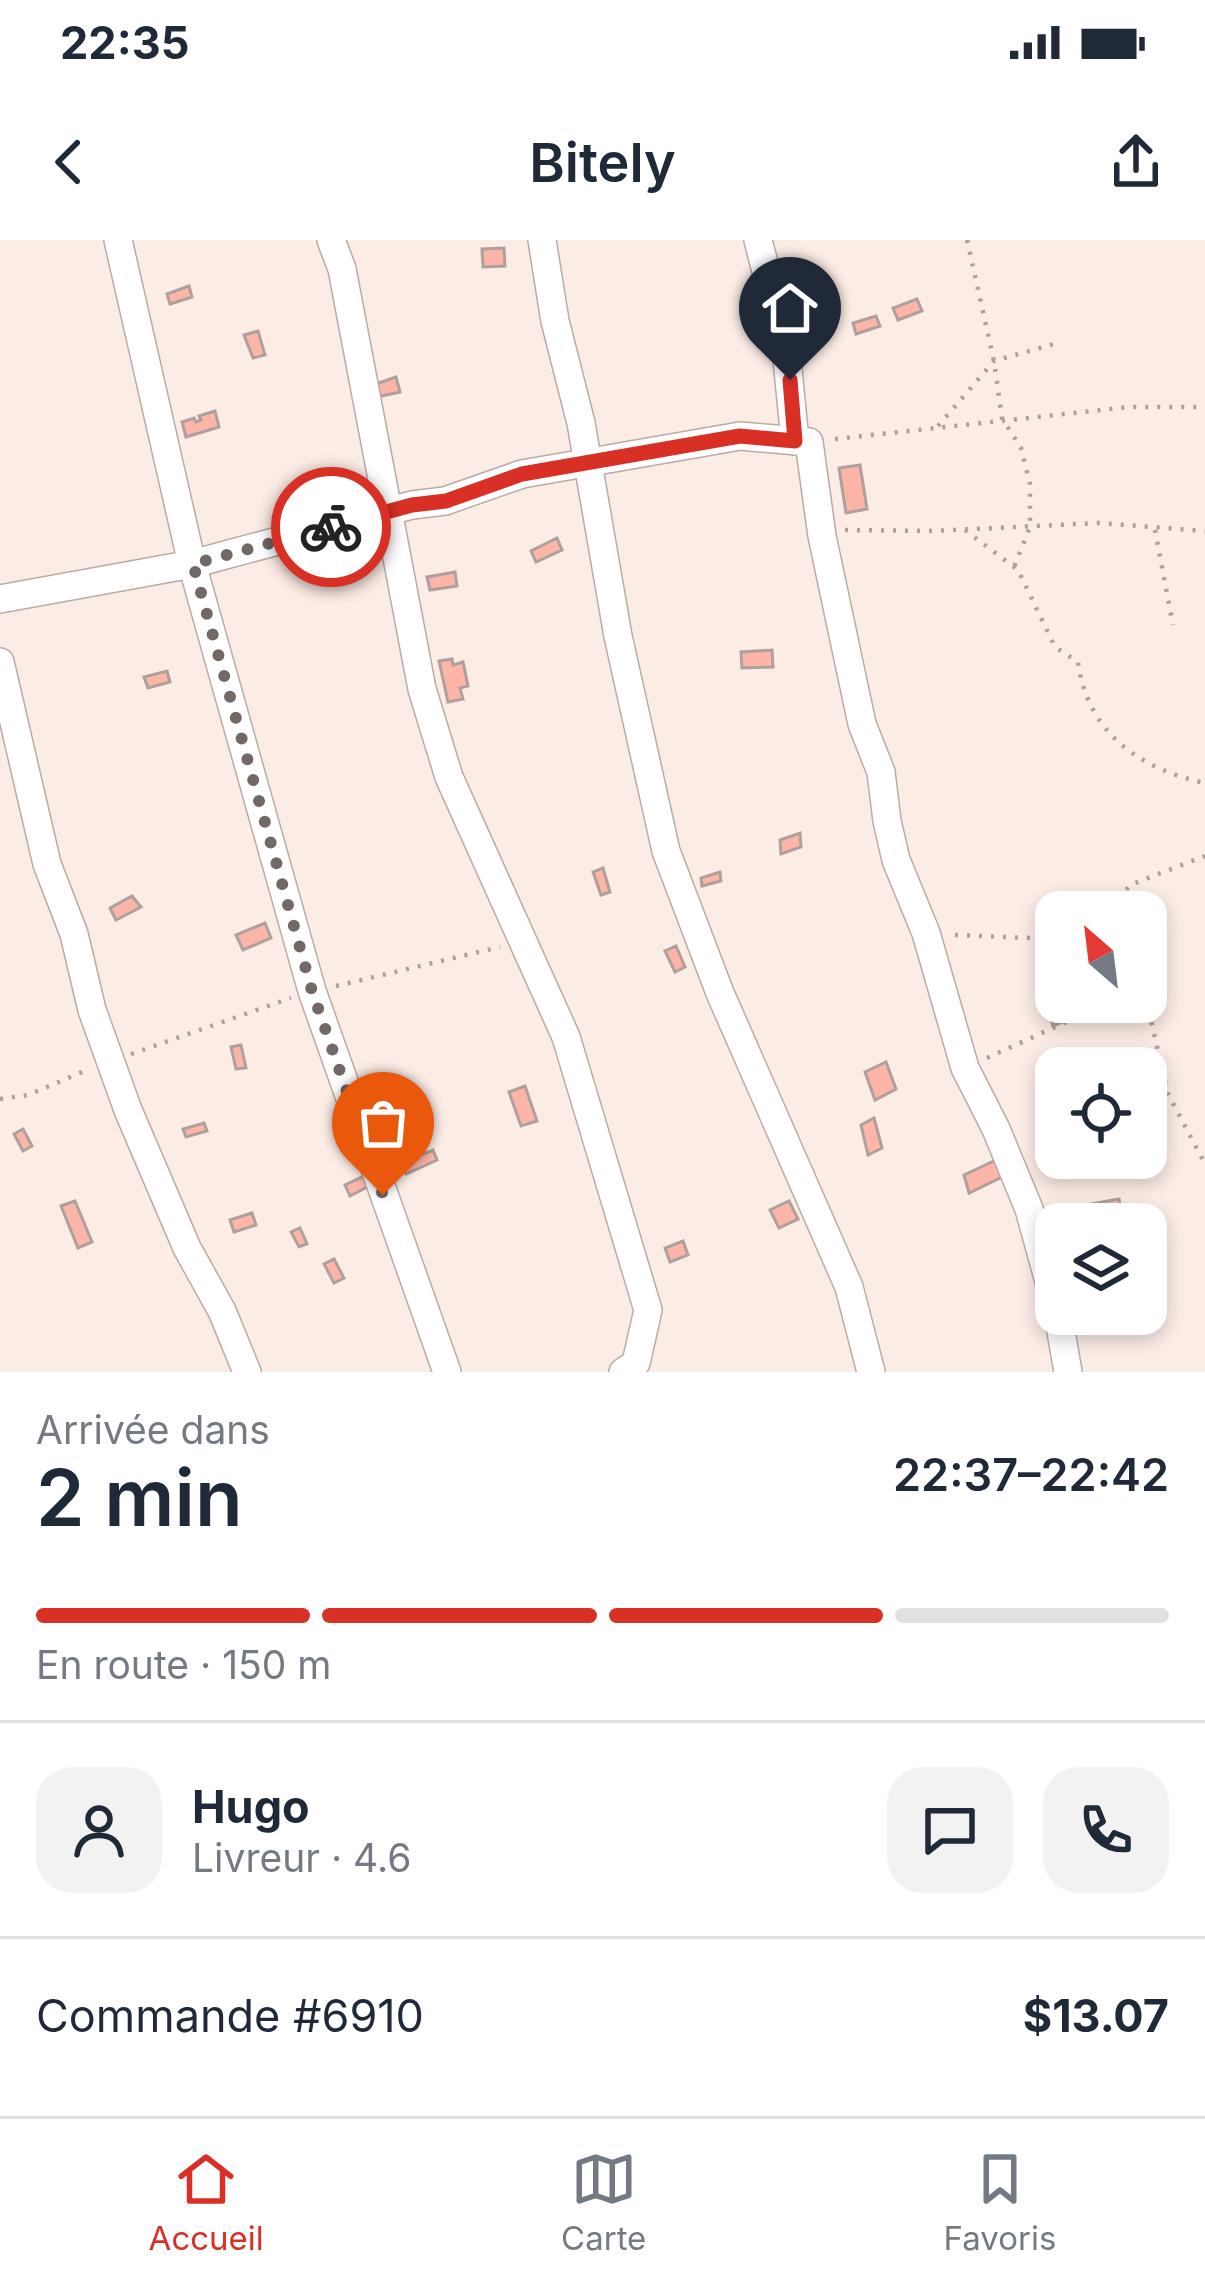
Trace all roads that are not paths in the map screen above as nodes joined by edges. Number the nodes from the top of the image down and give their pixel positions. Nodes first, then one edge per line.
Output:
1 (118, 240) edge
2 (332, 240) edge
3 (542, 240) edge
4 (758, 240) edge
5 (802, 441) junction
6 (587, 463) junction
7 (389, 512) junction
8 (193, 564) junction
9 (1, 594) edge
10 (0, 662) edge
11 (1035, 1231) edge
12 (1061, 1335) edge
13 (247, 1372) edge
14 (447, 1372) edge
15 (623, 1372) edge
16 (871, 1372) edge
17 (1068, 1372) edge

1 - 8 street
2 - 7 street
3 - 6 street
4 - 5 street
5 - 6 street
5 - 11 street
6 - 7 street
6 - 16 street
7 - 8 street
7 - 15 street
8 - 9 street
8 - 14 street
10 - 13 street
12 - 17 street

